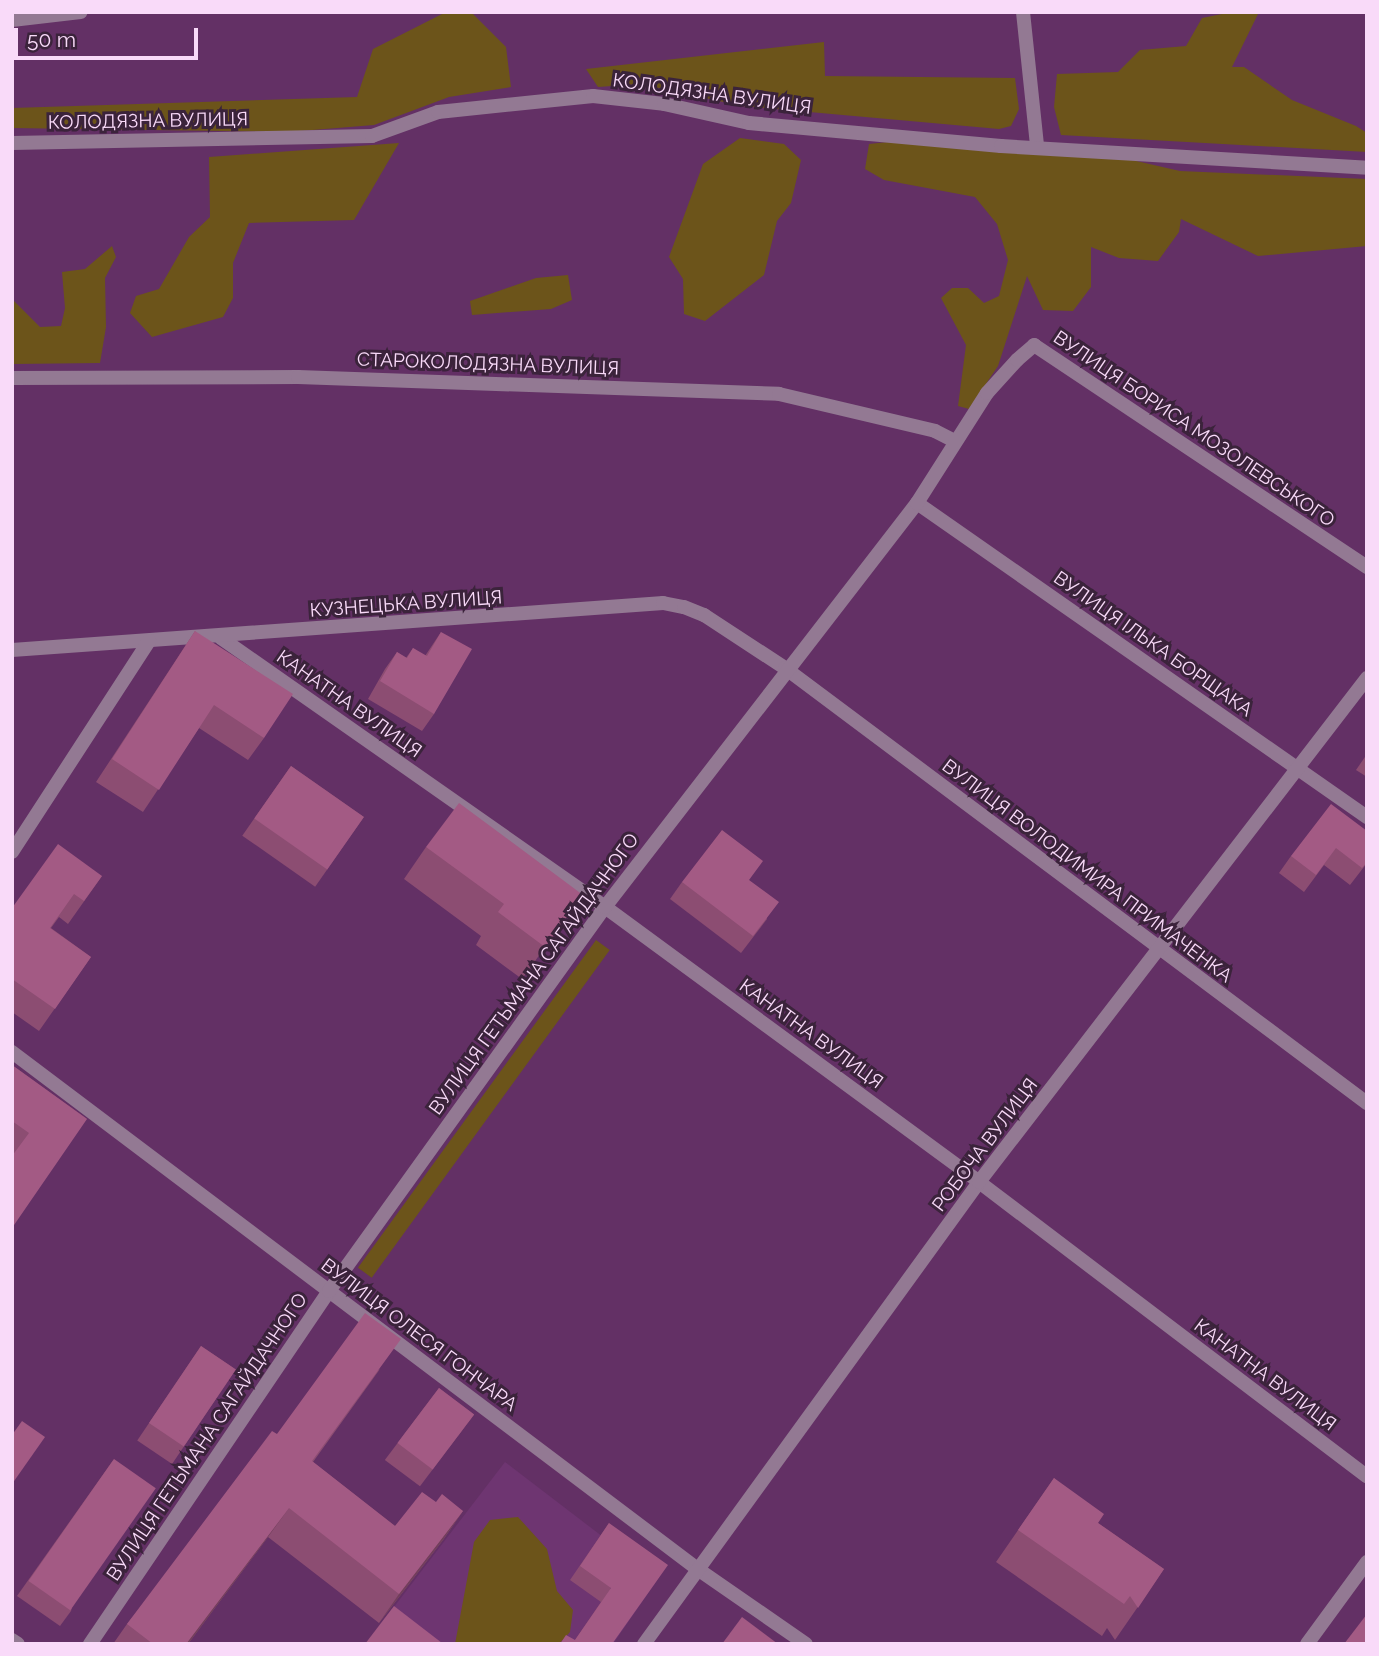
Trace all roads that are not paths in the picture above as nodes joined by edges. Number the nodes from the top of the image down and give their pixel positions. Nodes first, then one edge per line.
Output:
1 (81, 12) edge
2 (1023, 12) edge
3 (12, 20) edge
4 (12, 144) edge
5 (1037, 146) junction
6 (1367, 168) edge
7 (1034, 345) joint
8 (12, 377) edge
9 (955, 441) junction
10 (917, 503) junction
11 (1367, 567) edge
12 (221, 638) junction
13 (149, 641) junction
14 (12, 650) edge
15 (785, 668) junction
16 (1367, 678) edge
17 (1300, 770) junction
18 (1367, 817) edge
19 (12, 852) edge
20 (605, 906) junction
21 (1161, 951) junction
22 (12, 1052) edge
23 (1367, 1103) edge
24 (979, 1182) junction
25 (329, 1290) junction
26 (1367, 1477) edge
27 (1367, 1562) edge
28 (699, 1570) junction
29 (12, 1640) edge
30 (18, 1644) edge
31 (90, 1644) edge
32 (644, 1644) edge
33 (806, 1644) edge
34 (1307, 1644) edge

1 - 3 street
2 - 5 street
4 - 5 street, КОЛОДЯЗНА ВУЛИЦЯ
5 - 6 street, КОЛОДЯЗНА ВУЛИЦЯ
7 - 9 street, ВУЛИЦЯ ГЕТЬМАНА САГАЙДАЧНОГО
7 - 11 street, ВУЛИЦЯ БОРИСА МОЗОЛЕВСЬКОГО
8 - 9 street, СТАРОКОЛОДЯЗНА ВУЛИЦЯ
9 - 10 street, ВУЛИЦЯ ГЕТЬМАНА САГАЙДАЧНОГО
10 - 15 street, ВУЛИЦЯ ГЕТЬМАНА САГАЙДАЧНОГО
10 - 17 street, ВУЛИЦЯ ІЛЬКА БОРЩАКА
12 - 13 street, КУЗНЕЦЬКА ВУЛИЦЯ
12 - 15 street, КУЗНЕЦЬКА ВУЛИЦЯ
12 - 20 street, КАНАТНА ВУЛИЦЯ
13 - 14 street, КУЗНЕЦЬКА ВУЛИЦЯ
13 - 19 street
15 - 20 street, ВУЛИЦЯ ГЕТЬМАНА САГАЙДАЧНОГО
15 - 21 street, ВУЛИЦЯ ВОЛОДИМИРА ПРИМАЧЕНКА
16 - 17 street, РОБОЧА ВУЛИЦЯ
17 - 18 street, ВУЛИЦЯ ІЛЬКА БОРЩАКА
17 - 21 street, РОБОЧА ВУЛИЦЯ
20 - 24 street, КАНАТНА ВУЛИЦЯ
20 - 25 street, ВУЛИЦЯ ГЕТЬМАНА САГАЙДАЧНОГО
21 - 23 street, ВУЛИЦЯ ВОЛОДИМИРА ПРИМАЧЕНКА
21 - 24 street, РОБОЧА ВУЛИЦЯ
22 - 25 street, ВУЛИЦЯ ОЛЕСЯ ГОНЧАРА
24 - 26 street, КАНАТНА ВУЛИЦЯ
24 - 28 street, РОБОЧА ВУЛИЦЯ
25 - 28 street, ВУЛИЦЯ ОЛЕСЯ ГОНЧАРА
25 - 31 street, ВУЛИЦЯ ГЕТЬМАНА САГАЙДАЧНОГО
27 - 34 street
28 - 32 street, РОБОЧА ВУЛИЦЯ
28 - 33 street, ВУЛИЦЯ ОЛЕСЯ ГОНЧАРА
29 - 30 street

